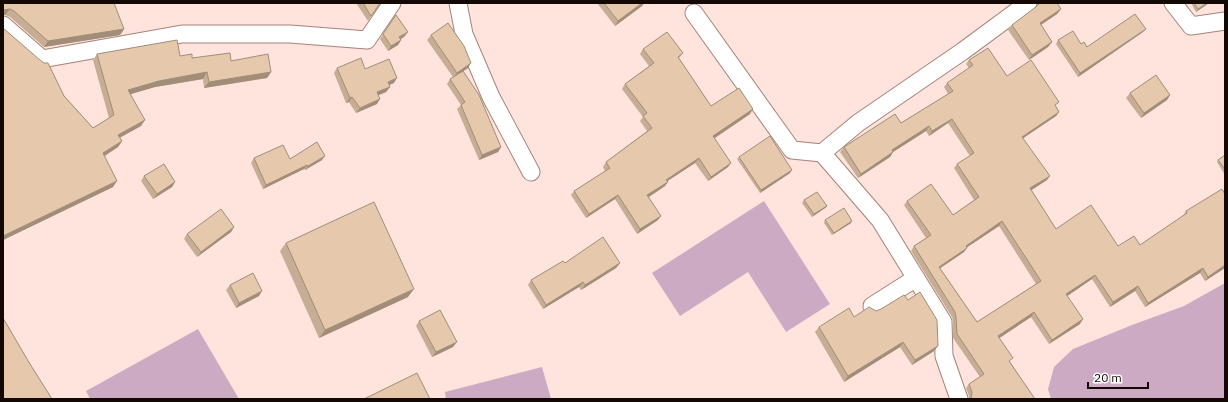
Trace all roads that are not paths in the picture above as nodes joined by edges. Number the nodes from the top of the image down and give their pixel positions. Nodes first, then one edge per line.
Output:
1 (392, 3) edge
2 (458, 3) edge
3 (1028, 3) edge
4 (1173, 3) edge
5 (694, 13) dead end
6 (1225, 21) edge
7 (3, 25) edge
8 (822, 153) junction
9 (531, 172) dead end
10 (916, 278) junction
11 (872, 306) dead end
12 (959, 399) edge

1 - 7 street
2 - 9 street
3 - 8 street
4 - 6 street
5 - 8 street
8 - 10 street
10 - 11 street
10 - 12 street

